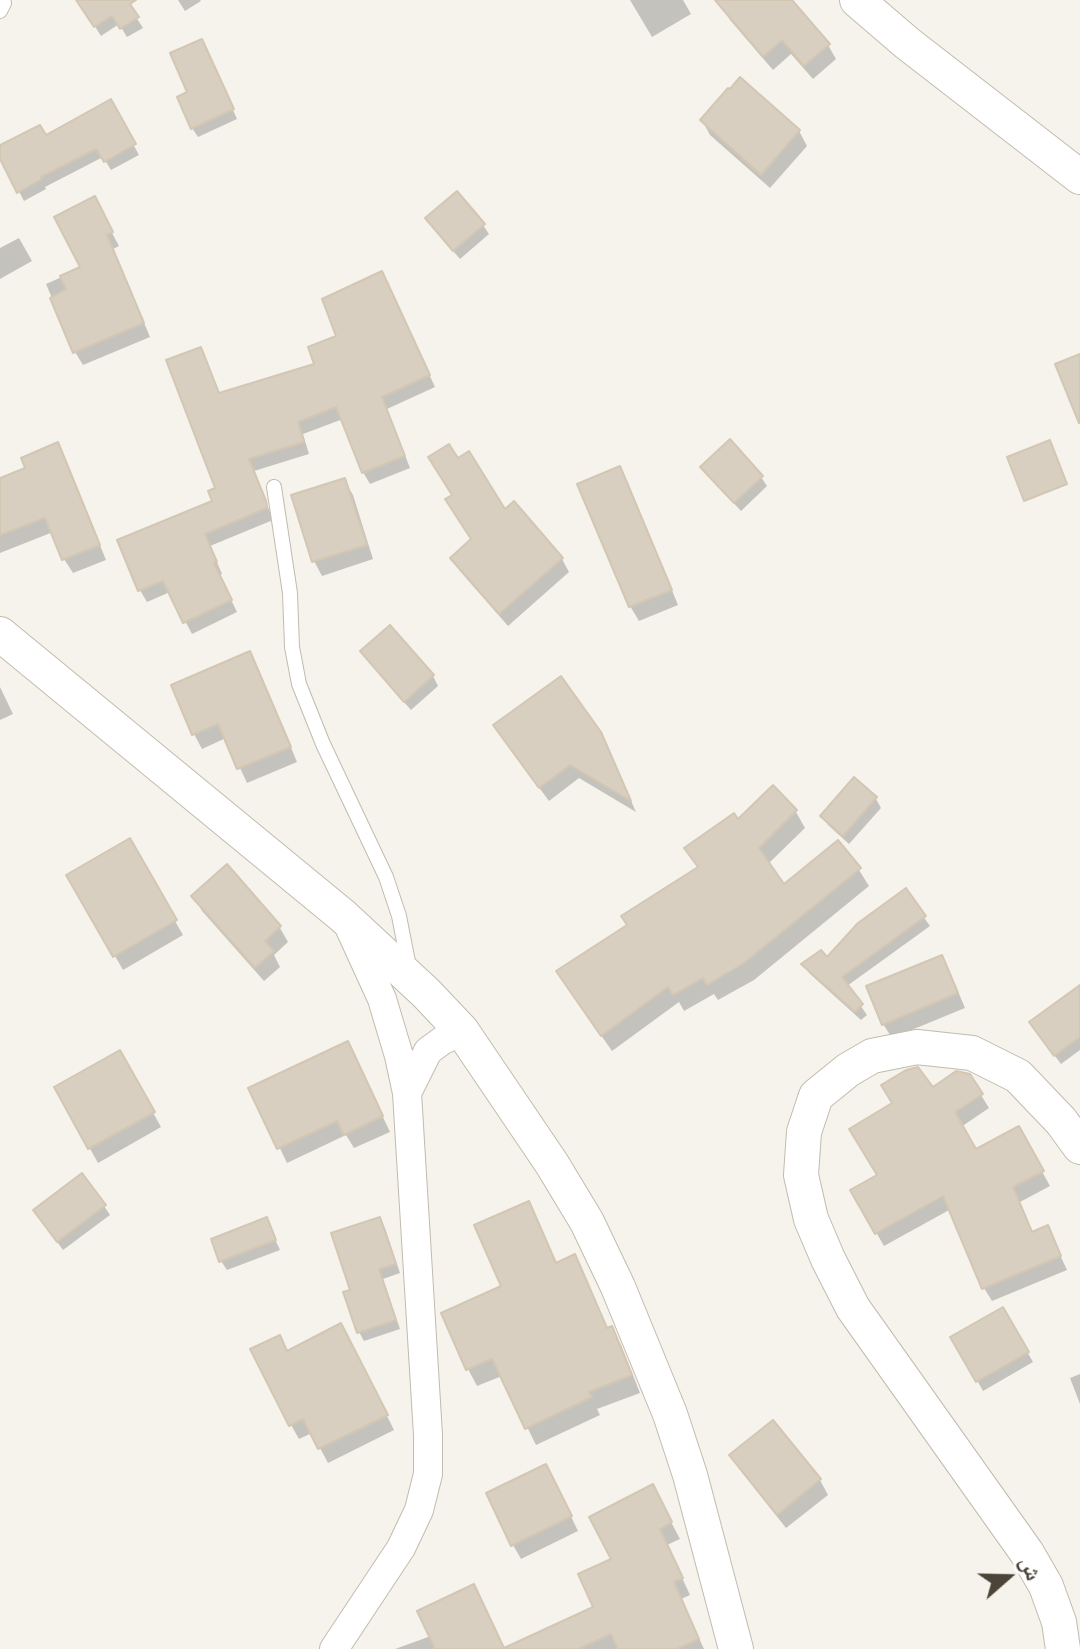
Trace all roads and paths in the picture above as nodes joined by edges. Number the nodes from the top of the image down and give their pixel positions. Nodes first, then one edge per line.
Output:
1 (857, 0) edge
2 (1080, 177) edge
3 (274, 487) dead end
4 (0, 634) edge
5 (343, 916) junction
6 (411, 979) junction
7 (462, 1031) junction
8 (407, 1093) junction
9 (1080, 1147) edge
10 (334, 1649) edge
11 (736, 1649) edge
12 (1063, 1649) edge

1 - 2 street
3 - 6 lane
4 - 5 street
5 - 6 street
5 - 8 street
6 - 7 street
7 - 8 street
7 - 11 street
8 - 10 street
9 - 12 street

